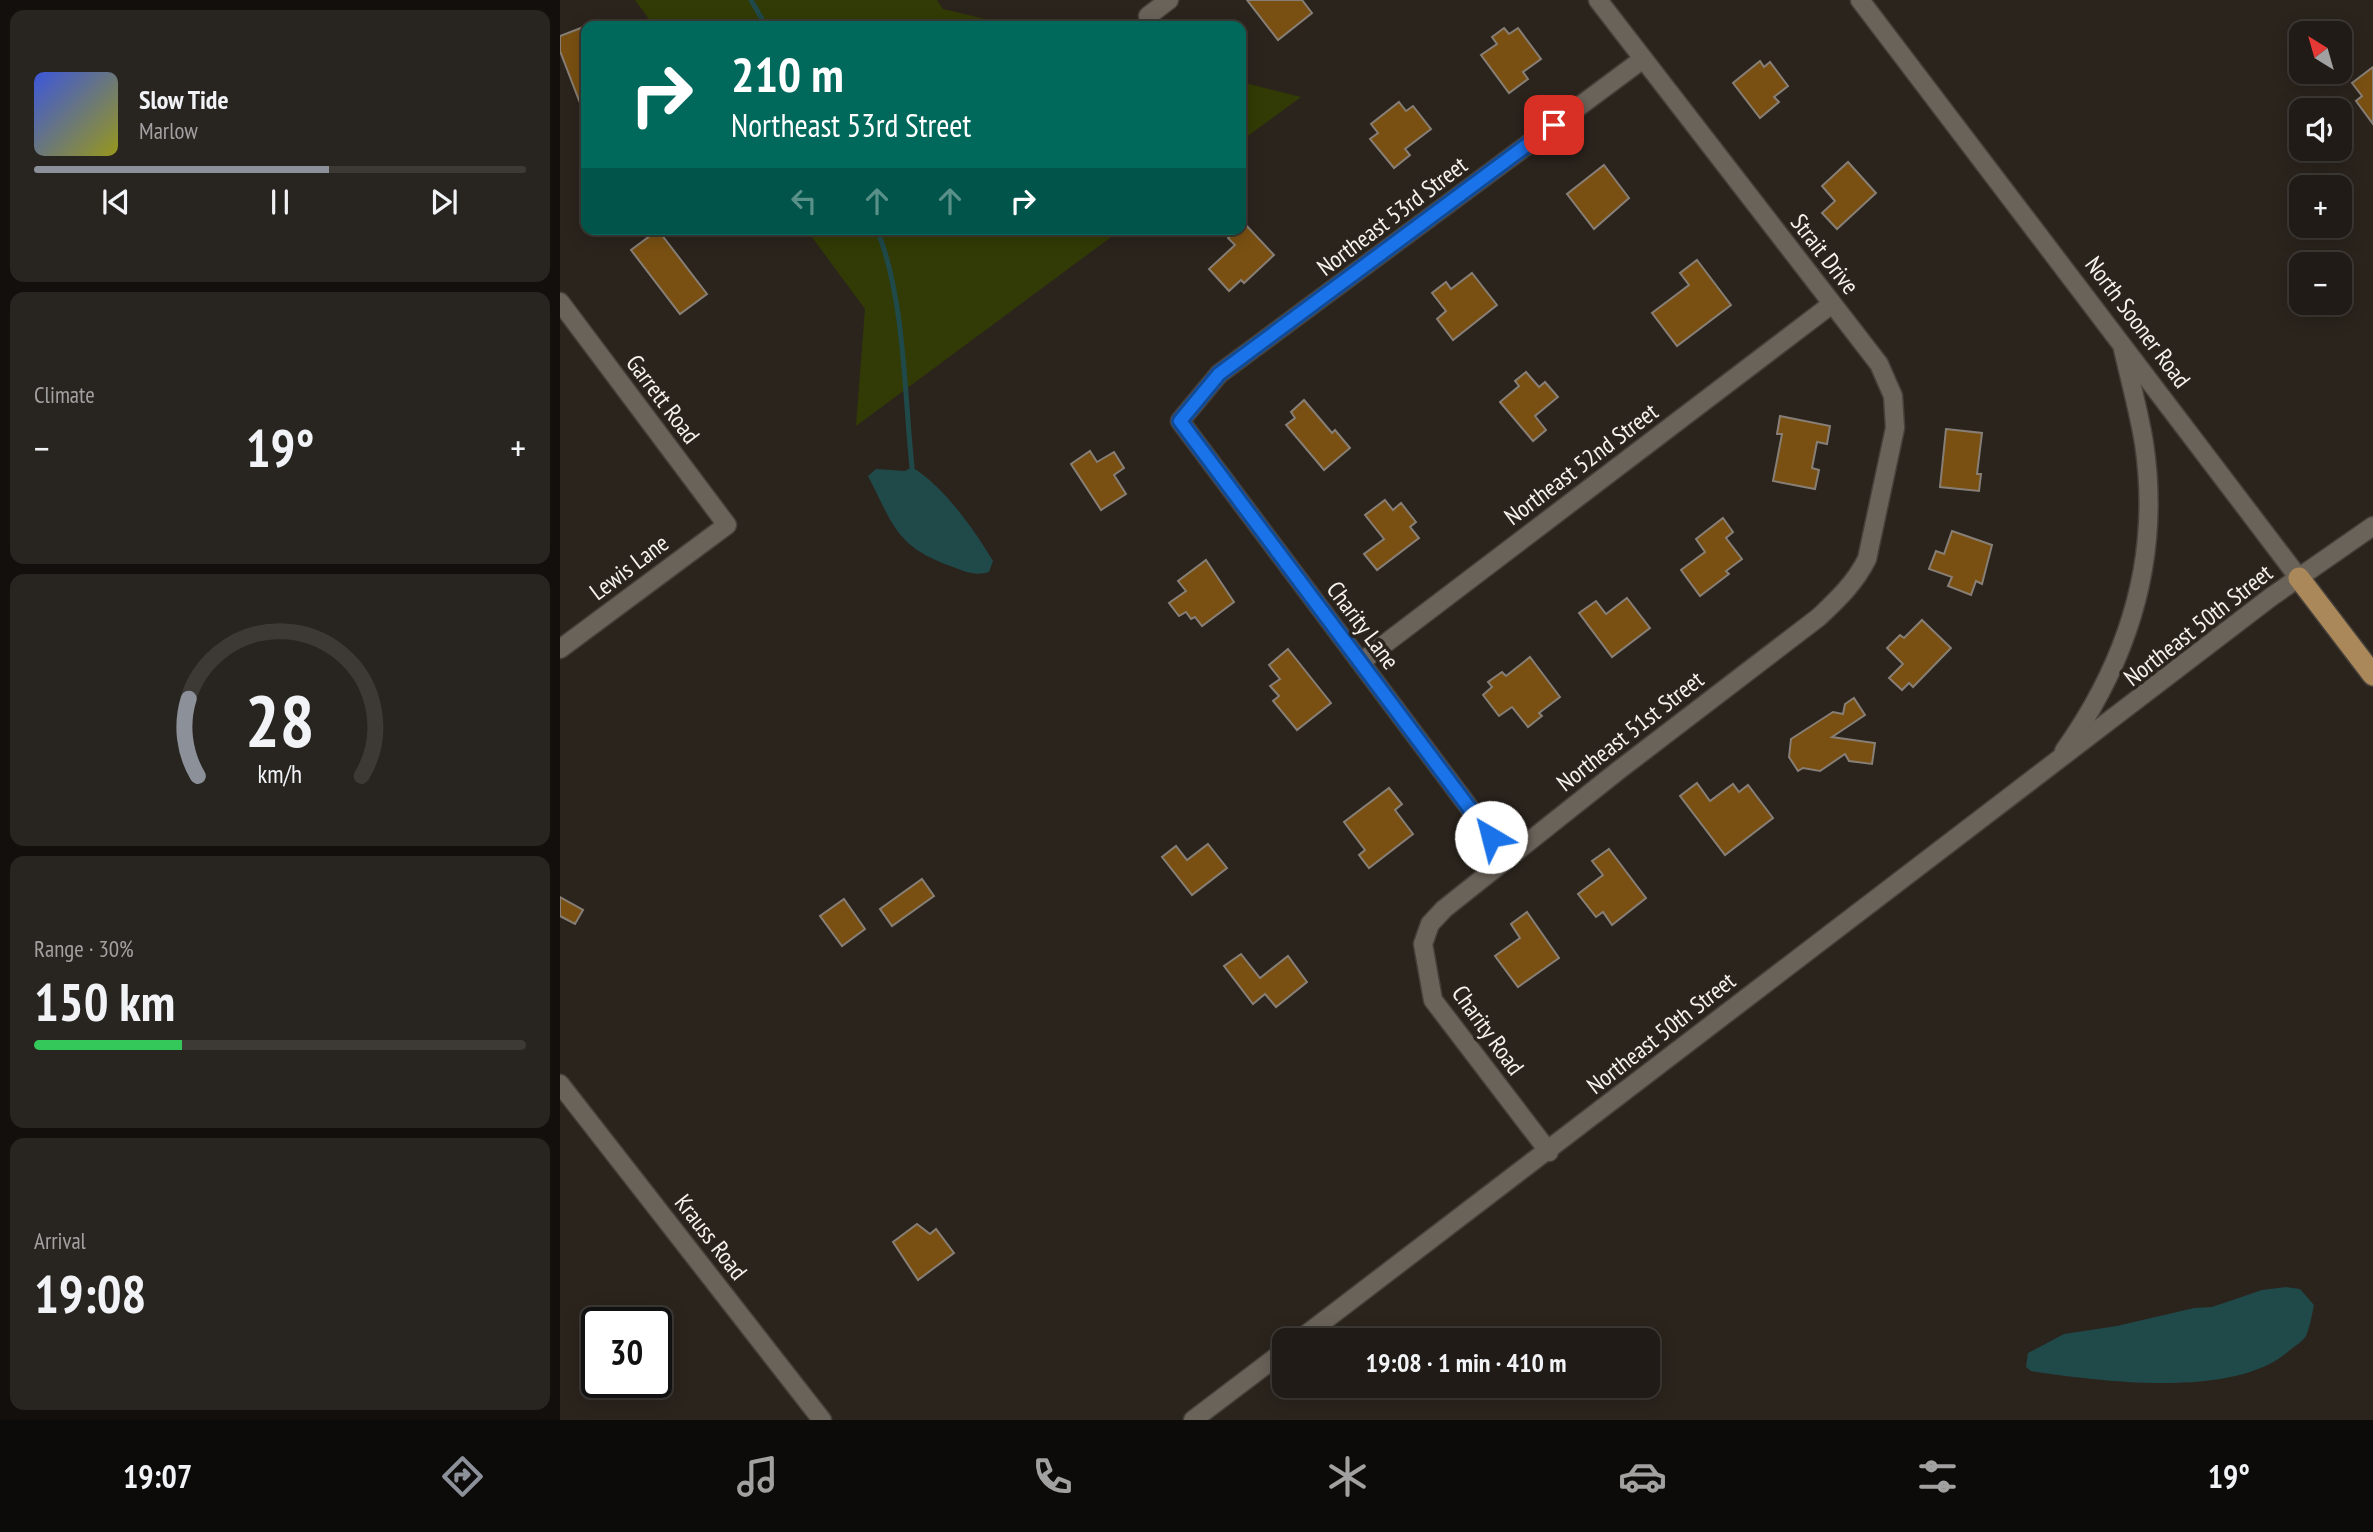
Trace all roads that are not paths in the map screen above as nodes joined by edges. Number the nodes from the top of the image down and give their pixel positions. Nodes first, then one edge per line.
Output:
1 (1169, 0) edge
2 (1598, 0) edge
3 (1860, 0) edge
4 (1148, 16) dead end
5 (1643, 59) junction
6 (560, 302) edge
7 (1832, 304) junction
8 (2121, 342) junction
9 (1180, 421) joint
10 (727, 525) joint
11 (2373, 526) edge
12 (1859, 576) joint
13 (2299, 578) junction
14 (560, 649) edge
15 (1360, 662) junction
16 (2373, 675) edge
17 (2054, 765) junction
18 (1507, 858) junction
19 (1430, 924) joint
20 (560, 1084) edge
21 (1549, 1152) junction
22 (1314, 1328) edge
23 (1272, 1360) edge
24 (822, 1420) edge
25 (1193, 1420) edge

1 - 4 street
2 - 5 street, Strait Drive
3 - 8 street, North Sooner Road
5 - 7 street, Strait Drive
5 - 9 street, Northeast 53rd Street
6 - 10 street, Garrett Road
7 - 12 street, Strait Drive
7 - 15 street, Northeast 52nd Street
8 - 13 street, North Sooner Road
8 - 17 street, Northeast 50th Street
9 - 15 street, Charity Lane
10 - 14 street, Lewis Lane
11 - 13 street, Northeast 50th Street
12 - 18 street, Northeast 51st Street
13 - 16 main road, North Sooner Road
13 - 17 street, Northeast 50th Street
15 - 18 street, Charity Lane
17 - 21 street, Northeast 50th Street
18 - 19 street, Northeast 51st Street
19 - 21 street, Charity Road
20 - 24 street, Krauss Road
21 - 22 street, Northeast 50th Street
23 - 25 street

